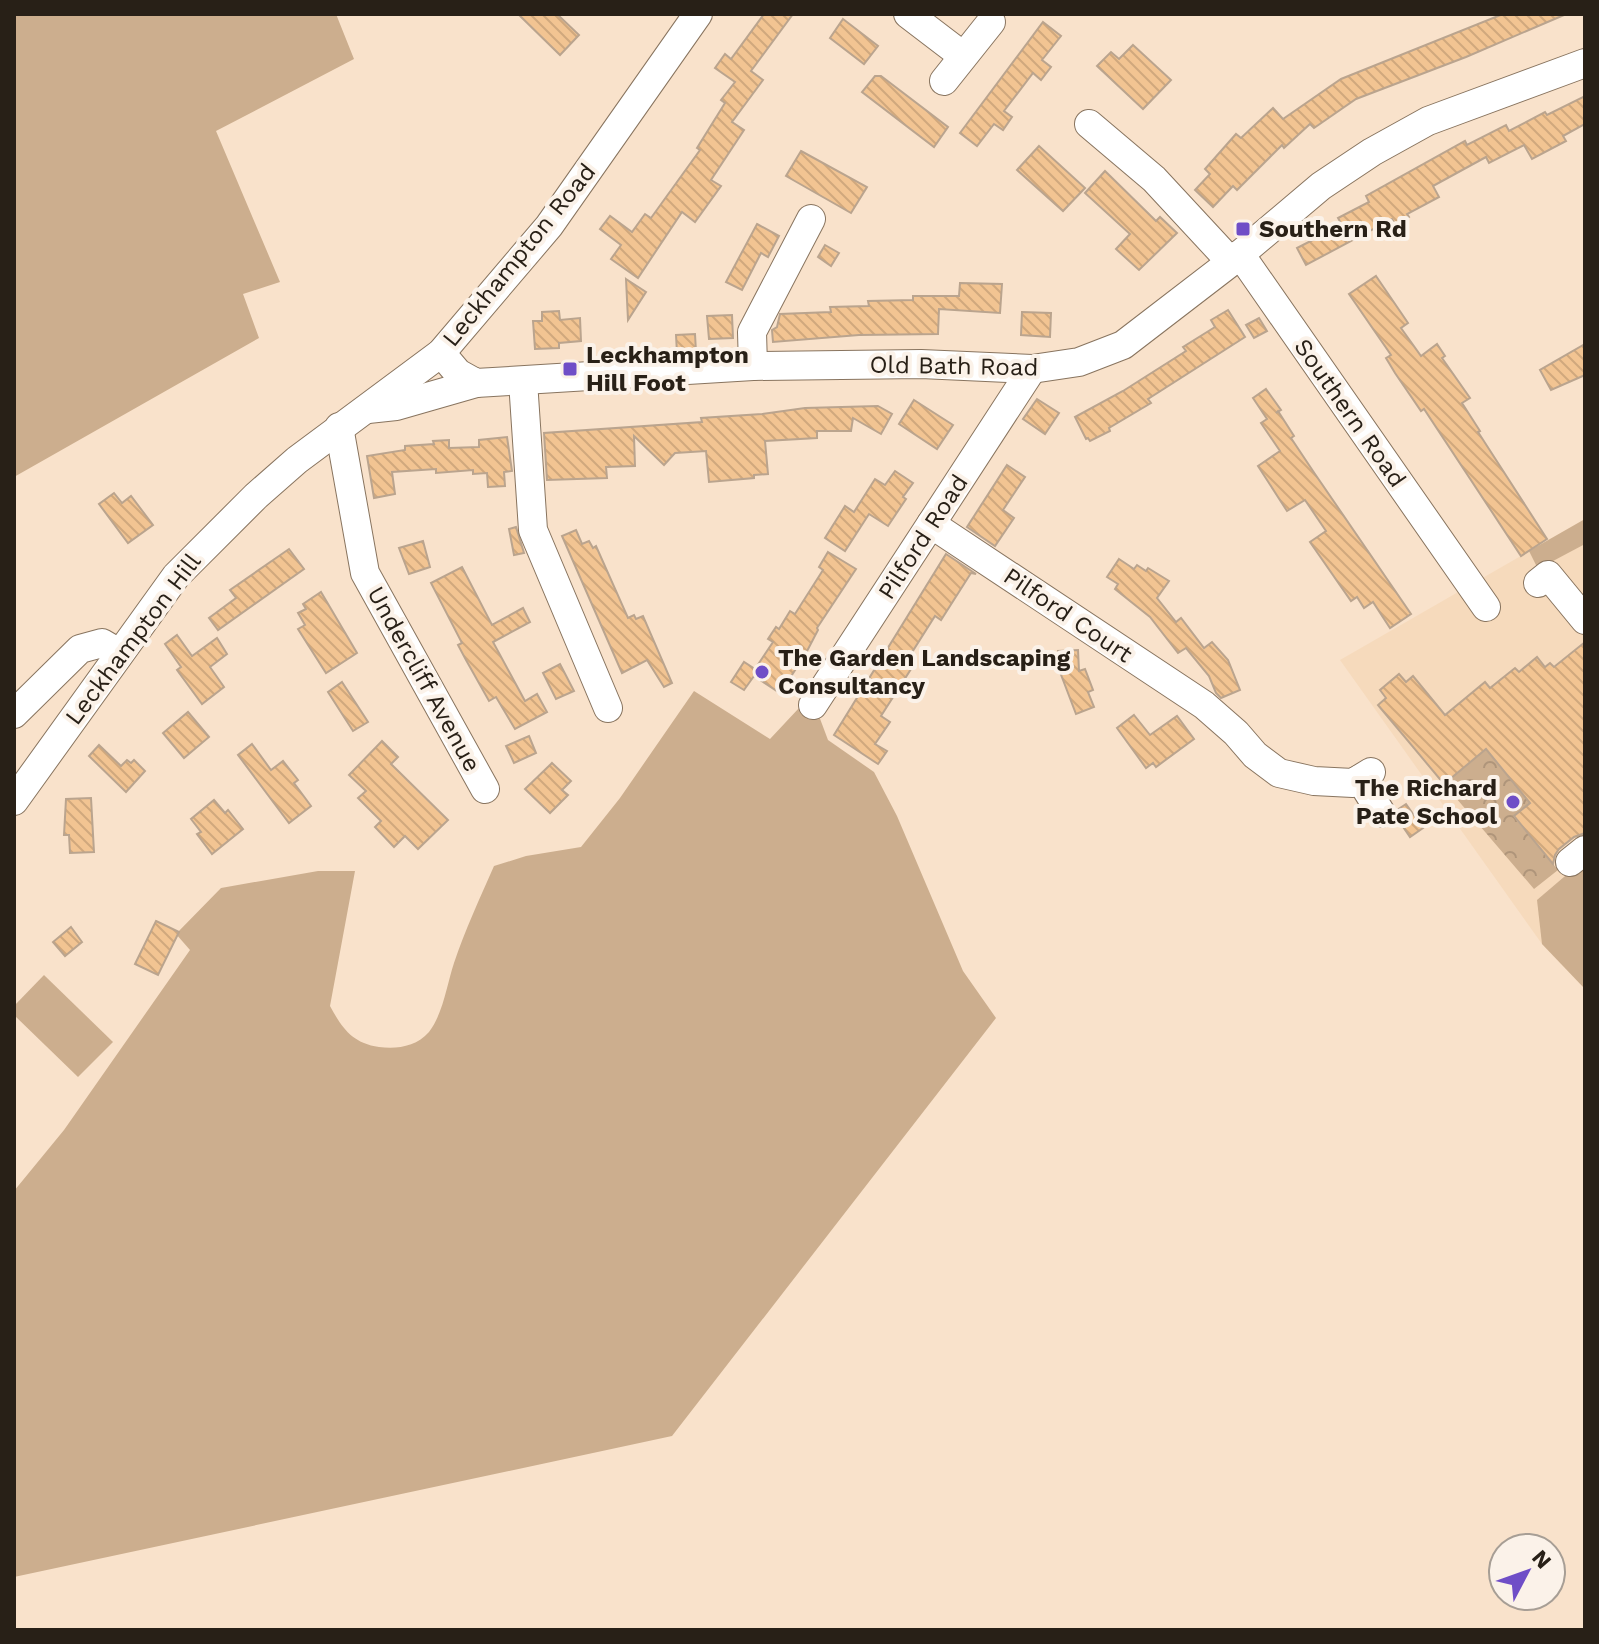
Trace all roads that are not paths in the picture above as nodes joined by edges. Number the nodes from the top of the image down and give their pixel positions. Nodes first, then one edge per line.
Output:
1 (698, 14) edge
2 (908, 14) edge
3 (991, 22) dead end
4 (963, 56) junction
5 (1585, 63) edge
6 (944, 81) dead end
7 (1089, 124) dead end
8 (811, 219) dead end
9 (1236, 258) junction
10 (441, 353) junction
11 (753, 366) junction
12 (1032, 369) junction
13 (523, 381) junction
14 (476, 383) junction
15 (364, 409) junction
16 (339, 427) junction
17 (931, 524) junction
18 (1538, 583) dead end
19 (1486, 607) dead end
20 (1585, 620) edge
21 (119, 653) junction
22 (813, 705) dead end
23 (608, 708) dead end
24 (14, 714) edge
25 (485, 789) dead end
26 (14, 801) edge
27 (1381, 813) dead end

1 - 10 street, Leckhampton Road
2 - 4 street
3 - 4 street
4 - 6 street
5 - 9 street, Old Bath Road
7 - 9 street, Southern Road
8 - 11 street
9 - 12 street, Old Bath Road
9 - 19 street, Southern Road
10 - 14 street
10 - 15 street, Leckhampton Road
11 - 12 street, Old Bath Road
11 - 13 street, Old Bath Road
12 - 17 street, Pilford Road
13 - 14 street, Old Bath Road
13 - 23 street
14 - 15 street, Old Bath Road
15 - 16 street, Leckhampton Road
16 - 21 street, Leckhampton Hill
16 - 25 street, Undercliff Avenue
17 - 22 street, Pilford Road
17 - 27 street, Pilford Court
18 - 20 street
21 - 24 street
21 - 26 street, Leckhampton Hill

